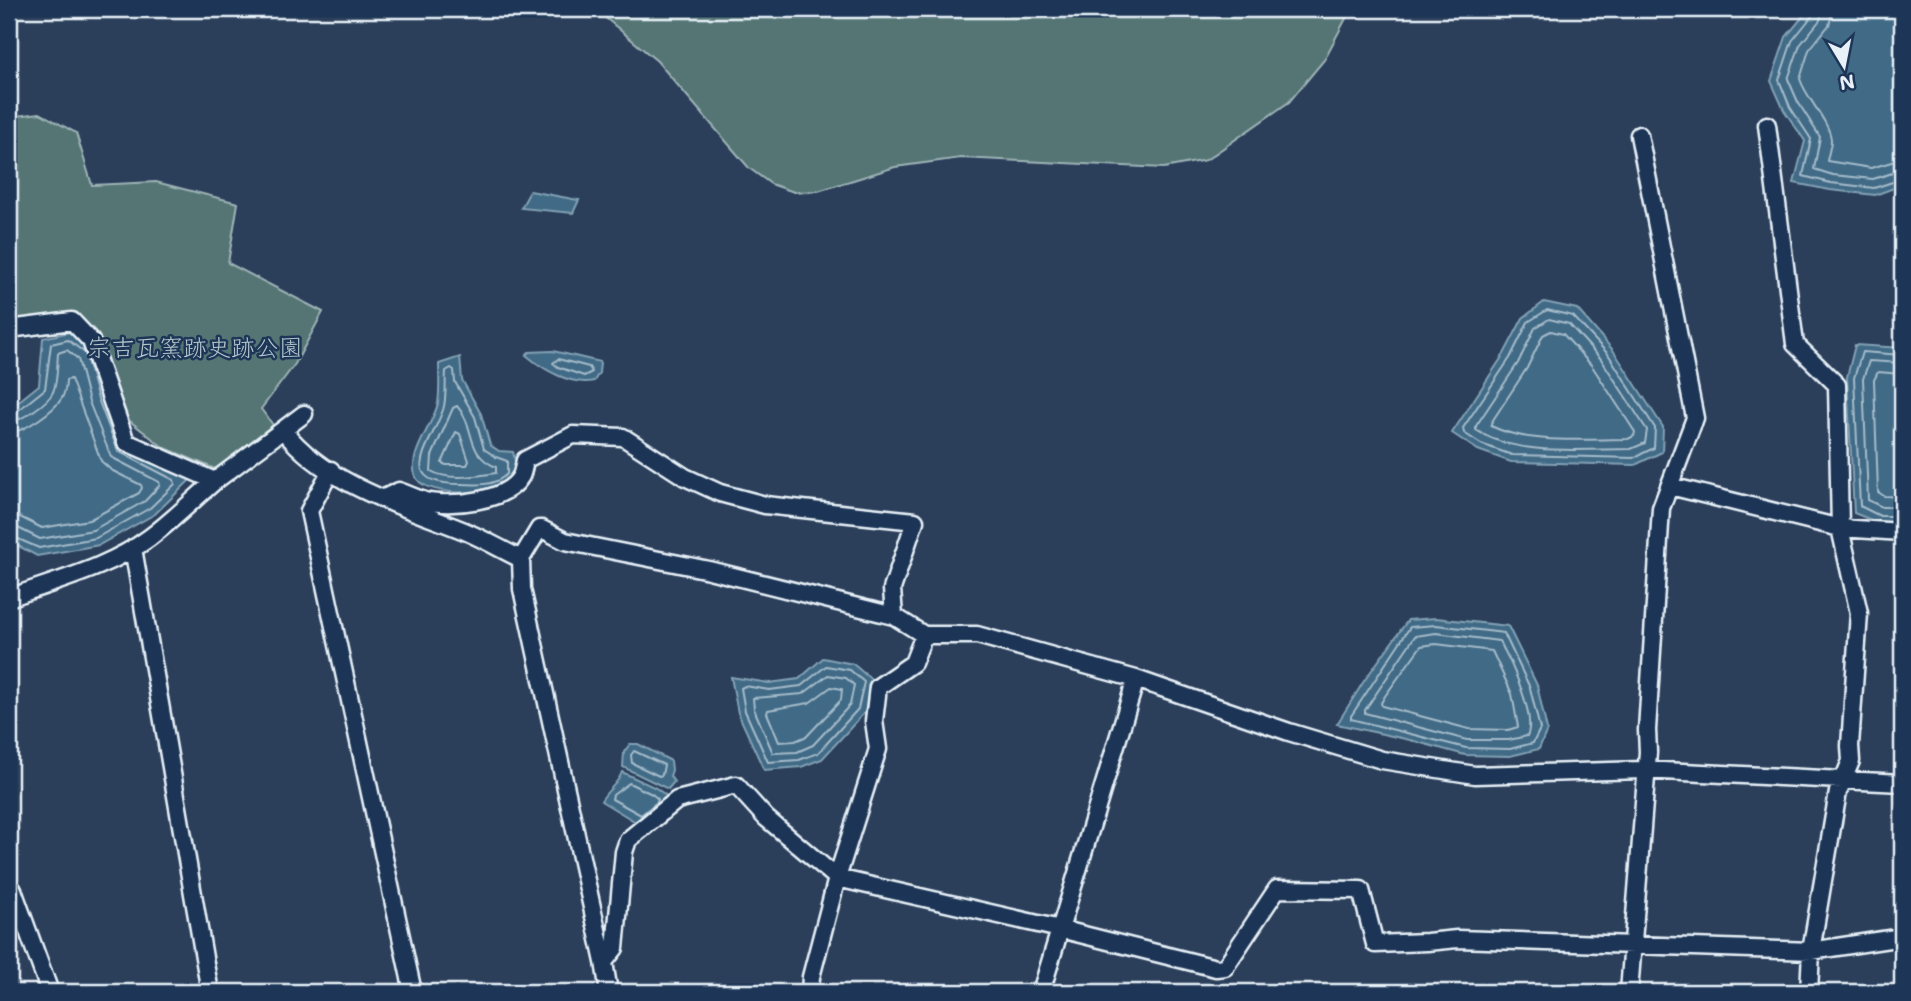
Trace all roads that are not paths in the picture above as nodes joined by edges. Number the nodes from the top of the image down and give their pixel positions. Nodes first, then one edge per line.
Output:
1 (1767, 125) dead end
2 (1639, 135) dead end
3 (9, 328) edge
4 (304, 414) dead end
5 (284, 430) junction
6 (331, 470) junction
7 (215, 481) junction
8 (1670, 486) junction
9 (382, 499) junction
10 (1840, 527) junction
11 (1902, 532) edge
12 (133, 548) junction
13 (521, 559) junction
14 (9, 598) edge
15 (894, 616) junction
16 (925, 635) junction
17 (1136, 679) junction
18 (1646, 770) junction
19 (1843, 780) junction
20 (1902, 783) edge
21 (837, 878) junction
22 (9, 888) edge
23 (1060, 929) junction
24 (1902, 937) edge
25 (1633, 945) junction
26 (1811, 951) junction
27 (604, 962) junction
28 (50, 992) edge
29 (210, 992) edge
30 (414, 992) edge
31 (609, 992) edge
32 (810, 992) edge
33 (1041, 992) edge
34 (1629, 992) edge
35 (1809, 992) edge

1 - 10 street
2 - 8 street
3 - 7 street
4 - 5 street
5 - 6 street
5 - 7 street
6 - 9 street
6 - 30 street
7 - 12 street
8 - 10 street
8 - 18 street
9 - 13 street
9 - 15 street
10 - 11 street
10 - 19 street
12 - 14 street
12 - 29 street
13 - 15 street
13 - 27 street
15 - 16 street
16 - 17 street
16 - 21 street
17 - 18 street
17 - 23 street
18 - 19 street
18 - 25 street
19 - 20 street
19 - 26 street
21 - 23 street
21 - 27 street
21 - 32 street
22 - 28 street
23 - 25 street
23 - 33 street
24 - 26 street
25 - 26 street
25 - 34 street
26 - 35 street
27 - 31 street

